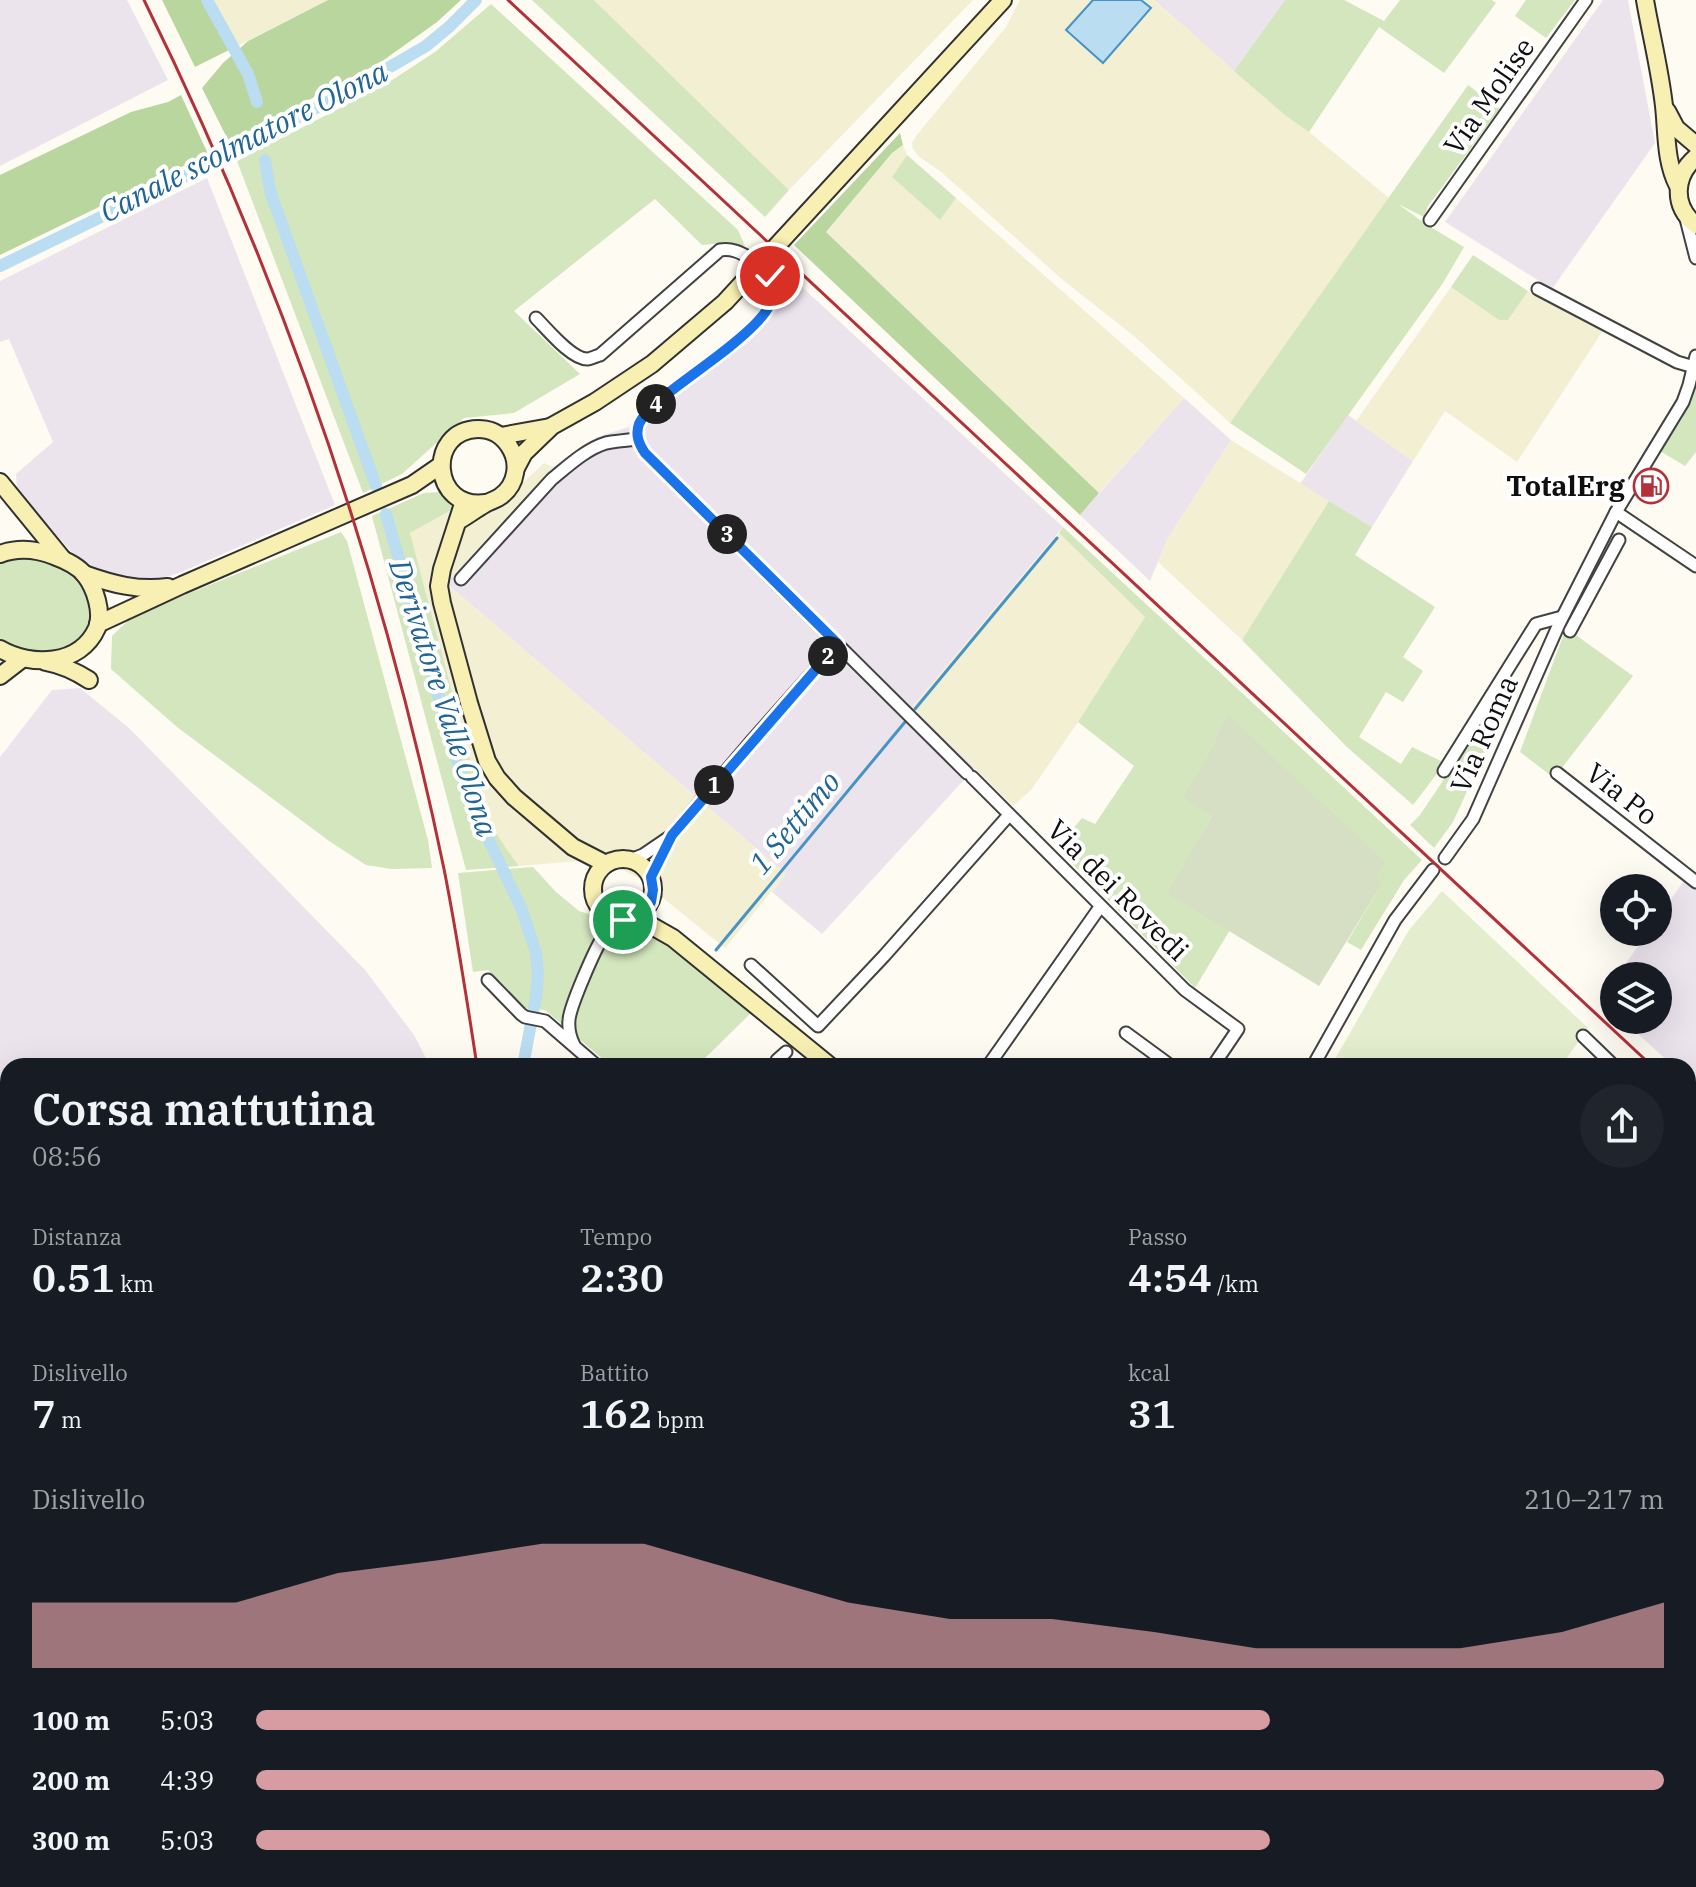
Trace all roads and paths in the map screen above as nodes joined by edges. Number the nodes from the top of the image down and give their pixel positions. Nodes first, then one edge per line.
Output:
1 (1003, 0) edge
2 (1586, 0) edge
3 (1645, 0) edge
4 (1664, 106) junction
5 (1696, 145) edge
6 (1696, 157) edge
7 (1678, 186) junction
8 (1430, 220) dead end
9 (1690, 220) edge
10 (1696, 253) edge
11 (1538, 289) dead end
12 (536, 318) dead end
13 (1695, 358) edge
14 (552, 426) junction
15 (501, 436) junction
16 (638, 439) junction
17 (441, 465) junction
18 (516, 468) junction
19 (0, 482) edge
20 (412, 485) junction
21 (448, 488) junction
22 (464, 501) junction
23 (486, 503) junction
24 (1616, 512) junction
25 (458, 521) junction
26 (1619, 540) dead end
27 (0, 554) edge
28 (63, 559) junction
29 (1696, 566) edge
30 (84, 574) junction
31 (461, 579) dead end
32 (182, 585) junction
33 (1576, 589) junction
34 (1590, 595) junction
35 (1560, 620) junction
36 (98, 624) junction
37 (1570, 631) dead end
38 (838, 644) junction
39 (0, 649) edge
40 (29, 660) junction
41 (0, 676) edge
42 (89, 680) dead end
43 (1444, 771) dead end
44 (1557, 773) dead end
45 (1009, 815) junction
46 (672, 835) junction
47 (573, 847) junction
48 (1445, 858) dead end
49 (630, 860) junction
50 (606, 864) junction
51 (1433, 870) dead end
52 (651, 877) junction
53 (593, 881) junction
54 (1696, 882) edge
55 (651, 902) junction
56 (1100, 907) junction
57 (630, 918) junction
58 (673, 938) junction
59 (751, 965) dead end
60 (488, 980) dead end
61 (1126, 1033) dead end
62 (1583, 1036) dead end
63 (574, 1045) junction
64 (786, 1052) dead end
65 (588, 1058) edge
66 (779, 1058) edge
67 (820, 1058) edge
68 (994, 1058) edge
69 (1160, 1058) edge
70 (1218, 1058) edge
71 (1317, 1058) edge
72 (1606, 1058) edge

1 - 14 street
2 - 8 street, Via Molise
3 - 4 street
4 - 5 street
4 - 7 street
6 - 7 street
7 - 9 street
9 - 10 street
11 - 13 street
12 - 16 street, bridge
13 - 24 street, Via Roma
14 - 15 street
14 - 18 street
15 - 17 street
15 - 18 street
16 - 31 street
16 - 38 street, Via dei Rovedi
17 - 20 street
17 - 21 street
18 - 23 street
19 - 28 street
20 - 21 street
20 - 32 street
21 - 22 street
22 - 23 street
22 - 25 street
23 - 25 street
24 - 29 street
24 - 33 street, Via Roma
25 - 47 street
26 - 34 street
27 - 28 street
28 - 30 street
30 - 32 street
30 - 36 street
32 - 36 street
33 - 34 street
33 - 35 street, Via Roma
34 - 37 street
35 - 43 street
35 - 48 street, Via Roma
36 - 40 street
38 - 45 street, Via dei Rovedi
38 - 46 street
39 - 40 street
40 - 41 street
40 - 42 street
44 - 54 street, Via Po
45 - 56 street, Via dei Rovedi
45 - 59 street
46 - 49 street
46 - 52 street
47 - 50 street
47 - 53 street
49 - 50 street
49 - 52 street
50 - 53 street
51 - 71 street
52 - 55 street
53 - 57 street
55 - 57 street
55 - 58 street
56 - 68 street
56 - 70 street, Via dei Rovedi
57 - 58 street
57 - 63 street
58 - 67 street
60 - 63 street
61 - 69 street
62 - 72 street
63 - 65 street
64 - 66 street

